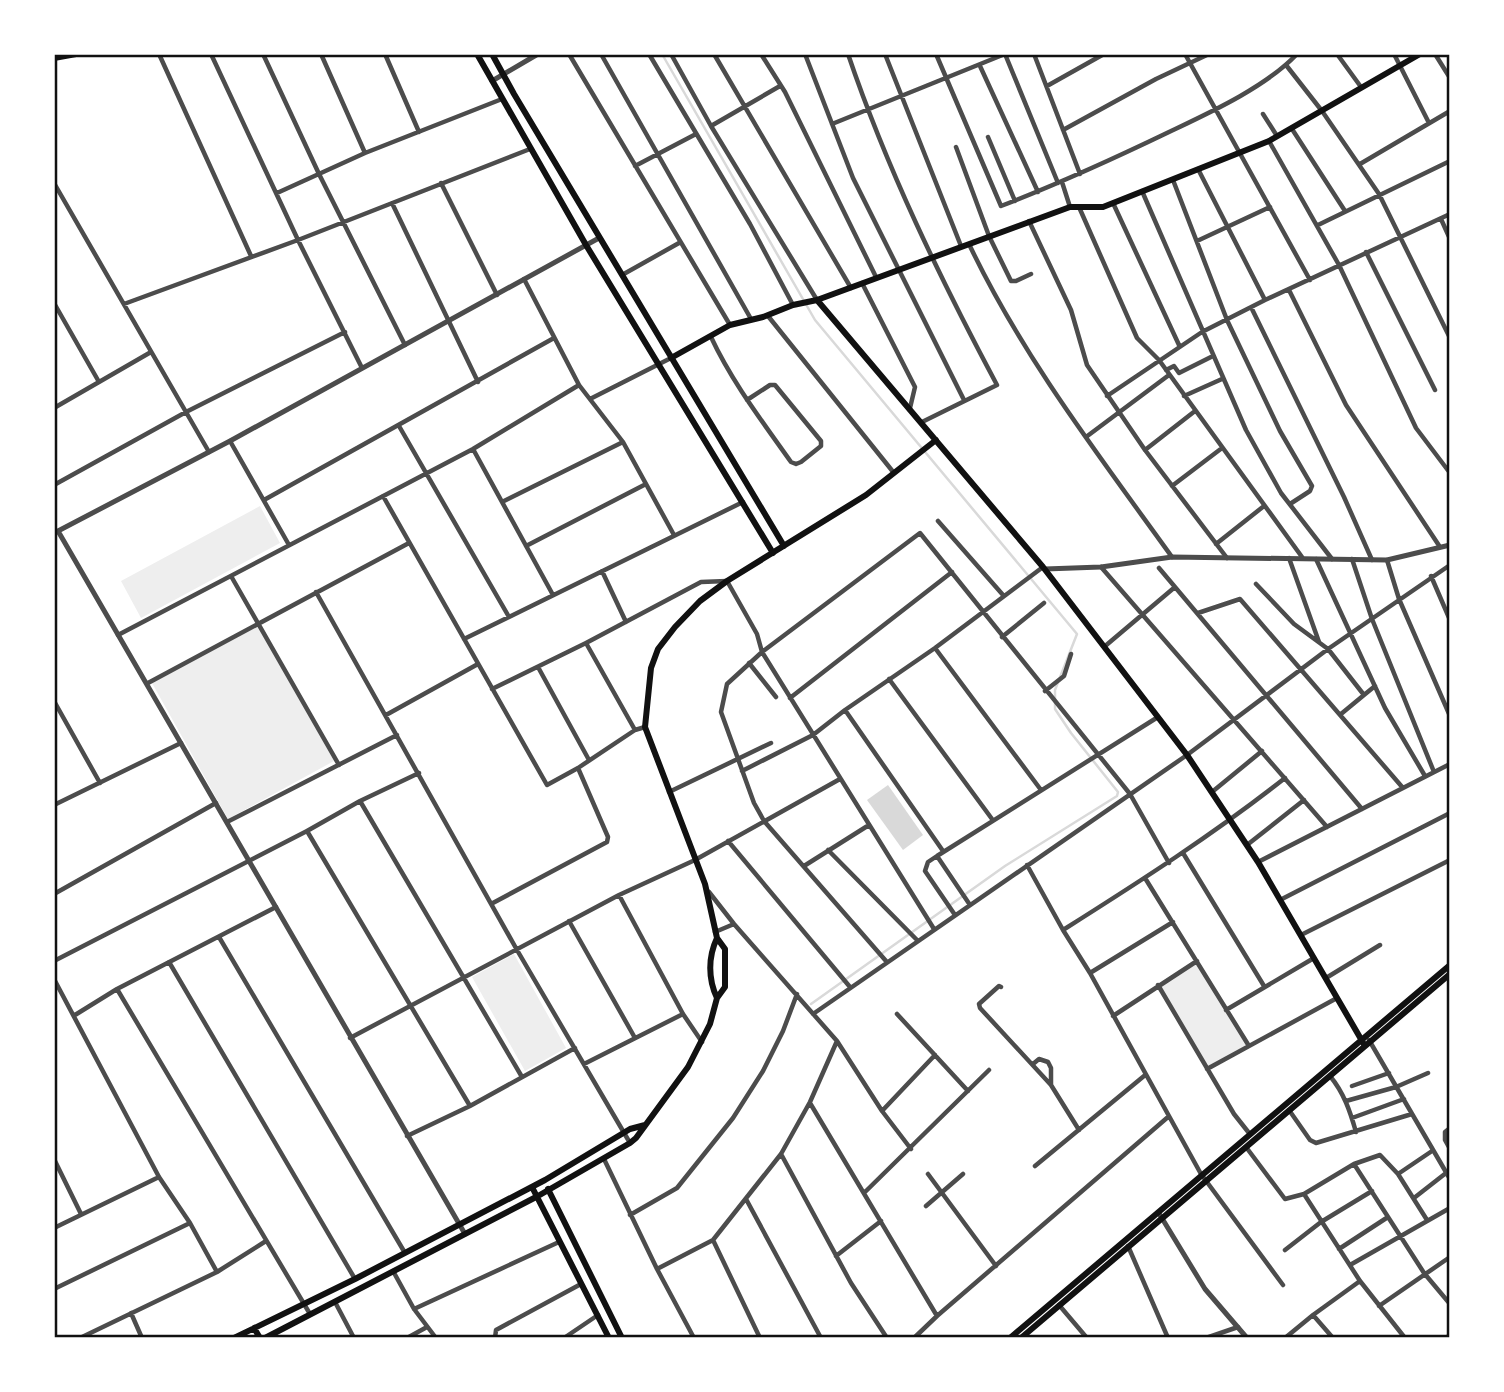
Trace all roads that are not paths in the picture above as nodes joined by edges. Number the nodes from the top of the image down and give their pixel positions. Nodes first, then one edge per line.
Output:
1 (76, 54) edge
2 (159, 54) edge
3 (211, 54) edge
4 (263, 54) edge
5 (321, 54) edge
6 (385, 54) edge
7 (477, 54) edge
8 (492, 54) edge
9 (538, 54) edge
10 (569, 54) edge
11 (601, 54) edge
12 (649, 54) edge
13 (671, 54) edge
14 (714, 54) edge
15 (761, 54) edge
16 (805, 54) edge
17 (848, 54) edge
18 (885, 54) edge
19 (936, 54) edge
20 (1005, 54) edge
21 (1034, 54) edge
22 (1104, 54) edge
23 (1185, 54) edge
24 (1209, 54) edge
25 (1297, 54) edge
26 (1337, 54) edge
27 (1394, 54) edge
28 (1420, 54) edge
29 (1435, 54) edge
30 (993, 57) edge
31 (54, 58) edge
32 (1191, 64) junction
33 (1286, 65) junction
34 (980, 66) junction
35 (1399, 66) junction
36 (503, 75) junction
37 (947, 78) junction
38 (1450, 78) edge
39 (492, 81) junction
40 (780, 86) junction
41 (1047, 86) junction
42 (1361, 88) junction
43 (901, 98) junction
44 (502, 99) junction
45 (745, 107) junction
46 (1217, 109) junction
47 (867, 110) junction
48 (1322, 111) junction
49 (1450, 111) edge
50 (1263, 114) dead end
51 (1429, 123) junction
52 (832, 124) junction
53 (711, 126) junction
54 (1292, 129) junction
55 (1063, 130) junction
56 (419, 132) junction
57 (696, 134) junction
58 (988, 137) dead end
59 (1278, 137) junction
60 (1269, 141) junction
61 (956, 147) dead end
62 (530, 149) junction
63 (365, 153) junction
64 (1241, 153) junction
65 (658, 154) junction
66 (1450, 161) edge
67 (1360, 164) junction
68 (635, 166) junction
69 (1198, 168) junction
70 (319, 174) junction
71 (1080, 174) junction
72 (1173, 180) junction
73 (1060, 182) junction
74 (54, 183) edge
75 (441, 183) junction
76 (1038, 191) junction
77 (1142, 191) junction
78 (277, 193) junction
79 (1379, 194) junction
80 (1015, 201) junction
81 (392, 203) junction
82 (1113, 203) junction
83 (1074, 206) junction
84 (1270, 207) junction
85 (1345, 211) junction
86 (1450, 214) edge
87 (1441, 219) junction
88 (344, 220) junction
89 (1029, 220) junction
90 (1318, 225) junction
91 (1228, 227) junction
92 (989, 236) junction
93 (599, 238) junction
94 (1401, 238) junction
95 (1450, 239) edge
96 (298, 240) junction
97 (1197, 241) junction
98 (679, 243) junction
99 (968, 243) junction
100 (586, 245) junction
101 (961, 246) junction
102 (1366, 252) junction
103 (251, 256) junction
104 (931, 259) junction
105 (1339, 265) junction
106 (898, 270) junction
107 (1031, 274) dead end
108 (622, 275) junction
109 (877, 277) junction
110 (524, 279) junction
111 (1310, 280) junction
112 (863, 283) junction
113 (851, 288) junction
114 (1289, 290) junction
115 (497, 295) junction
116 (817, 300) junction
117 (1265, 300) junction
118 (54, 303) edge
119 (801, 303) junction
120 (124, 304) junction
121 (1251, 307) junction
122 (767, 315) junction
123 (751, 319) junction
124 (1227, 320) junction
125 (448, 322) junction
126 (730, 325) junction
127 (345, 332) junction
128 (1202, 332) junction
129 (711, 337) junction
130 (554, 338) junction
131 (1450, 338) edge
132 (406, 345) junction
133 (1179, 345) junction
134 (151, 352) junction
135 (1213, 356) junction
136 (671, 358) junction
137 (1159, 360) junction
138 (659, 365) junction
139 (363, 369) junction
140 (1168, 372) junction
141 (1222, 379) junction
142 (99, 382) junction
143 (478, 382) junction
144 (579, 386) junction
145 (1435, 390) dead end
146 (1107, 396) junction
147 (1184, 396) junction
148 (590, 399) junction
149 (747, 400) junction
150 (964, 400) junction
151 (54, 407) edge
152 (910, 408) junction
153 (1195, 411) junction
154 (186, 412) junction
155 (1119, 414) junction
156 (922, 422) junction
157 (399, 426) junction
158 (1086, 437) junction
159 (936, 440) junction
160 (230, 441) junction
161 (623, 442) junction
162 (1222, 447) junction
163 (473, 449) junction
164 (1146, 450) junction
165 (209, 452) junction
166 (894, 473) junction
167 (1450, 473) edge
168 (427, 474) junction
169 (646, 484) junction
170 (54, 485) edge
171 (1172, 485) junction
172 (383, 496) junction
173 (264, 500) junction
174 (743, 501) junction
175 (502, 502) junction
176 (1290, 504) junction
177 (1264, 506) junction
178 (938, 521) dead end
179 (56, 531) edge
180 (674, 535) junction
181 (410, 543) junction
182 (1216, 544) junction
183 (289, 545) junction
184 (1450, 545) edge
185 (527, 546) junction
186 (784, 546) junction
187 (1440, 547) junction
188 (773, 553) junction
189 (1172, 557) junction
190 (1302, 557) junction
191 (1288, 558) junction
192 (1316, 558) junction
193 (1228, 559) junction
194 (1332, 559) junction
195 (1352, 559) junction
196 (1372, 559) junction
197 (1387, 560) junction
198 (1450, 565) edge
199 (1101, 567) junction
200 (1044, 568) junction
201 (1159, 568) dead end
202 (602, 571) junction
203 (951, 572) junction
204 (231, 576) junction
205 (1431, 576) junction
206 (727, 581) junction
207 (1256, 584) dead end
208 (1175, 587) junction
209 (316, 592) junction
210 (553, 595) junction
211 (1003, 595) junction
212 (1399, 599) junction
213 (1044, 603) dead end
214 (982, 613) junction
215 (1198, 613) junction
216 (1142, 614) junction
217 (509, 617) junction
218 (1373, 619) junction
219 (1450, 620) edge
220 (626, 622) junction
221 (259, 624) junction
222 (1350, 634) junction
223 (118, 635) junction
224 (1002, 637) junction
225 (464, 639) junction
226 (1319, 642) junction
227 (586, 643) junction
228 (1104, 647) junction
229 (935, 648) junction
230 (1328, 649) junction
231 (762, 652) junction
232 (1071, 654) dead end
233 (749, 663) junction
234 (478, 664) junction
235 (538, 667) junction
236 (1301, 670) junction
237 (889, 679) junction
238 (148, 683) junction
239 (1375, 686) junction
240 (492, 689) junction
241 (1045, 691) junction
242 (1268, 695) junction
243 (1364, 695) junction
244 (776, 697) dead end
245 (790, 698) junction
246 (54, 701) edge
247 (845, 710) junction
248 (1341, 714) junction
249 (386, 715) junction
250 (1450, 716) edge
251 (1158, 717) junction
252 (1235, 720) junction
253 (645, 727) junction
254 (635, 730) junction
255 (397, 735) junction
256 (813, 735) junction
257 (181, 743) junction
258 (771, 743) dead end
259 (1262, 751) junction
260 (1097, 755) junction
261 (1186, 755) junction
262 (738, 759) junction
263 (589, 760) junction
264 (1450, 764) edge
265 (339, 765) junction
266 (578, 768) junction
267 (742, 771) junction
268 (1434, 772) junction
269 (419, 773) junction
270 (1425, 776) junction
271 (1285, 778) junction
272 (841, 779) junction
273 (100, 783) junction
274 (1404, 788) junction
275 (1041, 790) junction
276 (669, 792) junction
277 (1212, 792) junction
278 (1130, 794) junction
279 (1304, 800) junction
280 (360, 801) junction
281 (216, 803) junction
282 (54, 805) edge
283 (1362, 809) junction
284 (1450, 813) edge
285 (992, 819) junction
286 (1231, 820) junction
287 (764, 821) junction
288 (227, 822) junction
289 (869, 825) junction
290 (1327, 827) junction
291 (307, 831) junction
292 (728, 841) junction
293 (1247, 845) junction
294 (828, 850) junction
295 (943, 851) junction
296 (1183, 853) junction
297 (937, 856) junction
298 (249, 860) junction
299 (695, 860) junction
300 (1450, 860) edge
301 (1258, 862) junction
302 (1169, 863) junction
303 (1027, 865) junction
304 (804, 866) junction
305 (1145, 878) junction
306 (706, 888) junction
307 (54, 894) edge
308 (619, 895) junction
309 (1280, 900) junction
310 (491, 904) junction
311 (970, 905) junction
312 (276, 907) junction
313 (955, 915) junction
314 (569, 921) junction
315 (1173, 922) junction
316 (734, 924) junction
317 (934, 929) junction
318 (1063, 930) junction
319 (716, 935) junction
320 (1301, 935) junction
321 (219, 937) junction
322 (917, 940) junction
323 (1380, 945) dead end
324 (517, 950) junction
325 (1315, 958) junction
326 (885, 959) junction
327 (54, 961) edge
328 (1197, 961) junction
329 (169, 962) junction
330 (1449, 970) edge
331 (1090, 973) junction
332 (464, 978) junction
333 (1326, 978) junction
334 (54, 979) edge
335 (1158, 985) junction
336 (1264, 986) junction
337 (850, 987) junction
338 (1001, 987) dead end
339 (117, 989) junction
340 (797, 994) junction
341 (718, 998) junction
342 (1337, 998) junction
343 (411, 1006) junction
344 (1226, 1010) junction
345 (683, 1014) junction
346 (813, 1014) junction
347 (897, 1014) dead end
348 (75, 1015) junction
349 (1112, 1016) junction
350 (351, 1038) junction
351 (635, 1038) junction
352 (838, 1041) junction
353 (1365, 1041) junction
354 (702, 1042) junction
355 (1249, 1046) junction
356 (575, 1048) junction
357 (935, 1055) junction
358 (584, 1064) junction
359 (1033, 1064) junction
360 (1207, 1069) junction
361 (989, 1070) dead end
362 (1389, 1073) junction
363 (1428, 1073) dead end
364 (1144, 1076) junction
365 (1329, 1076) junction
366 (522, 1077) junction
367 (1051, 1085) junction
368 (1352, 1086) dead end
369 (1396, 1087) junction
370 (968, 1091) junction
371 (1404, 1099) junction
372 (1346, 1101) junction
373 (810, 1102) junction
374 (470, 1106) junction
375 (1289, 1110) junction
376 (882, 1111) junction
377 (1412, 1114) junction
378 (1168, 1117) junction
379 (1352, 1118) junction
380 (646, 1124) junction
381 (1450, 1128) edge
382 (1079, 1130) junction
383 (1356, 1132) junction
384 (623, 1133) junction
385 (1249, 1133) junction
386 (407, 1136) junction
387 (630, 1143) junction
388 (1245, 1146) junction
389 (911, 1149) junction
390 (1450, 1149) edge
391 (1432, 1151) junction
392 (781, 1154) junction
393 (54, 1159) edge
394 (604, 1159) junction
395 (1354, 1164) junction
396 (1035, 1166) dead end
397 (928, 1174) dead end
398 (963, 1174) dead end
399 (1398, 1174) junction
400 (1448, 1176) edge
401 (159, 1177) junction
402 (1203, 1177) junction
403 (545, 1180) junction
404 (532, 1187) junction
405 (548, 1190) junction
406 (1372, 1191) junction
407 (864, 1193) junction
408 (941, 1193) junction
409 (1304, 1194) junction
410 (538, 1196) junction
411 (1415, 1198) junction
412 (746, 1199) junction
413 (926, 1206) dead end
414 (1450, 1208) edge
415 (80, 1214) junction
416 (1160, 1214) junction
417 (630, 1215) junction
418 (1388, 1217) junction
419 (1427, 1220) junction
420 (881, 1221) junction
421 (1321, 1222) junction
422 (190, 1223) junction
423 (459, 1224) junction
424 (54, 1228) edge
425 (465, 1234) junction
426 (1399, 1236) junction
427 (713, 1240) junction
428 (266, 1241) junction
429 (559, 1242) junction
430 (1128, 1246) junction
431 (1339, 1249) junction
432 (1285, 1250) dead end
433 (405, 1253) junction
434 (836, 1256) junction
435 (1450, 1257) edge
436 (1350, 1265) junction
437 (996, 1266) junction
438 (657, 1269) junction
439 (217, 1272) junction
440 (393, 1272) junction
441 (1424, 1273) junction
442 (355, 1279) junction
443 (1360, 1281) junction
444 (581, 1284) junction
445 (1283, 1285) dead end
446 (54, 1289) edge
447 (335, 1302) junction
448 (305, 1303) junction
449 (1450, 1304) edge
450 (1059, 1305) junction
451 (1378, 1307) junction
452 (414, 1309) junction
453 (131, 1313) junction
454 (310, 1314) junction
455 (598, 1315) junction
456 (1313, 1315) junction
457 (937, 1316) junction
458 (270, 1320) junction
459 (427, 1326) junction
460 (1238, 1327) junction
461 (254, 1328) junction
462 (277, 1335) edge
463 (80, 1338) edge
464 (142, 1338) edge
465 (233, 1338) edge
466 (260, 1338) edge
467 (265, 1338) edge
468 (354, 1338) edge
469 (407, 1338) edge
470 (436, 1338) edge
471 (495, 1338) edge
472 (564, 1338) edge
473 (609, 1338) edge
474 (622, 1338) edge
475 (694, 1338) edge
476 (760, 1338) edge
477 (821, 1338) edge
478 (887, 1338) edge
479 (914, 1338) edge
480 (1010, 1338) edge
481 (1021, 1338) edge
482 (1087, 1338) edge
483 (1168, 1338) edge
484 (1206, 1338) edge
485 (1247, 1338) edge
486 (1285, 1338) edge
487 (1333, 1338) edge
488 (1405, 1338) edge

1 - 31 main road
2 - 103 street
3 - 78 street
4 - 70 street
5 - 63 street
6 - 56 street
7 - 39 main road
8 - 36 main road
9 - 36 street
10 - 68 street
11 - 65 street
12 - 57 street
13 - 53 street
14 - 45 street
15 - 40 street
16 - 52 street
17 - 47 street
18 - 43 street
19 - 37 street
20 - 30 street
20 - 73 street
21 - 41 street
22 - 41 street
23 - 32 street
24 - 32 street
25 - 33 street
26 - 42 street
27 - 35 street
28 - 35 main road
29 - 38 street
30 - 34 street
32 - 46 street
32 - 55 street
33 - 46 street
33 - 48 street
34 - 37 street
34 - 76 street
35 - 42 main road
35 - 51 street
36 - 39 street
36 - 93 main road
37 - 43 street
37 - 80 street
39 - 44 main road
40 - 45 street
40 - 109 street
41 - 55 street
42 - 48 main road
43 - 47 street
43 - 101 street
44 - 56 street
44 - 62 main road
45 - 53 street
45 - 113 street
46 - 64 street
46 - 71 street
47 - 52 street
47 - 104 street
48 - 54 main road
48 - 67 street
49 - 51 street
50 - 59 street
51 - 67 street
52 - 106 street
53 - 116 street
54 - 59 main road
54 - 85 street
55 - 71 street
56 - 63 street
57 - 65 street
57 - 119 street
58 - 80 street
59 - 60 main road
60 - 64 main road
60 - 90 street
61 - 92 street
62 - 75 street
62 - 100 main road
63 - 70 street
64 - 69 main road
64 - 84 street
65 - 68 street
65 - 123 street
66 - 79 street
67 - 79 street
68 - 98 street
69 - 72 main road
69 - 91 street
70 - 78 street
70 - 88 street
71 - 73 street
72 - 77 main road
72 - 97 street
73 - 76 street
73 - 83 street
74 - 120 street
75 - 81 street
75 - 115 street
76 - 80 street
77 - 82 main road
77 - 128 street
78 - 96 street
79 - 85 street
79 - 94 street
81 - 88 street
81 - 125 street
82 - 83 main road
82 - 133 street
83 - 89 main road
83 - 137 street
84 - 91 street
84 - 111 street
85 - 90 street
86 - 87 street
87 - 94 street
87 - 95 street
88 - 96 street
88 - 132 street
89 - 92 main road
89 - 146 street
90 - 105 street
91 - 97 street
91 - 117 street
92 - 99 main road
92 - 107 street
93 - 100 street
93 - 108 main road
94 - 102 street
94 - 131 street
96 - 103 street
96 - 127 street
97 - 124 street
98 - 108 street
98 - 126 street
99 - 101 main road
99 - 158 street
100 - 110 street
100 - 138 main road
101 - 104 main road
102 - 105 street
102 - 145 street
103 - 120 street
104 - 106 main road
104 - 150 street
105 - 111 street
105 - 167 street
106 - 109 main road
106 - 150 street
108 - 136 main road
109 - 112 main road
110 - 115 street
110 - 130 street
111 - 114 street
112 - 113 main road
112 - 152 street
113 - 116 main road
114 - 117 street
114 - 187 street
115 - 125 street
116 - 119 main road
116 - 152 main road
117 - 121 street
118 - 142 street
119 - 122 main road
120 - 134 street
121 - 124 street
121 - 196 street
122 - 123 main road
122 - 166 street
123 - 126 main road
124 - 128 street
124 - 176 street
125 - 132 street
125 - 143 street
126 - 129 main road
127 - 139 street
127 - 154 street
128 - 133 street
128 - 135 street
129 - 136 main road
129 - 149 street
130 - 143 street
130 - 144 street
132 - 139 street
133 - 137 street
134 - 142 street
134 - 154 street
135 - 140 street
135 - 141 street
136 - 138 street
136 - 186 main road
137 - 140 street
137 - 146 street
138 - 148 street
138 - 174 main road
139 - 160 street
140 - 147 street
140 - 155 street
141 - 147 street
141 - 176 street
142 - 151 street
143 - 157 street
144 - 148 street
144 - 163 street
146 - 155 street
147 - 153 street
148 - 161 street
149 - 149 street
150 - 156 street
152 - 156 main road
153 - 162 street
153 - 164 street
154 - 165 street
154 - 170 street
155 - 158 street
155 - 164 street
156 - 159 main road
157 - 168 street
157 - 173 street
158 - 189 street
159 - 166 main road
159 - 200 main road
160 - 165 street
160 - 173 street
161 - 169 street
161 - 175 street
162 - 171 street
162 - 177 street
163 - 168 street
163 - 175 street
164 - 171 street
165 - 179 street
166 - 186 main road
168 - 172 street
168 - 217 street
169 - 180 street
169 - 185 street
171 - 182 street
172 - 181 street
172 - 183 street
173 - 183 street
174 - 180 street
174 - 188 main road
175 - 185 street
176 - 194 street
177 - 182 street
177 - 190 street
178 - 211 street
179 - 223 street
180 - 202 street
181 - 209 street
181 - 225 street
182 - 193 street
183 - 204 street
184 - 187 street
185 - 210 street
186 - 188 main road
187 - 197 street
188 - 206 main road
189 - 193 street
189 - 199 street
190 - 191 street
190 - 192 street
191 - 193 street
191 - 226 street
192 - 194 street
192 - 222 street
194 - 195 street
195 - 196 street
195 - 218 street
196 - 197 street
197 - 212 street
198 - 205 street
199 - 200 street
199 - 216 street
200 - 211 street
200 - 228 main road
201 - 208 street
202 - 210 street
202 - 220 street
203 - 214 street
203 - 231 street
203 - 245 street
204 - 221 street
204 - 223 street
205 - 212 street
205 - 219 street
206 - 220 street
206 - 231 street
206 - 253 main road
207 - 226 street
208 - 215 street
208 - 216 street
209 - 221 street
209 - 249 street
210 - 217 street
211 - 214 street
212 - 218 street
212 - 250 street
213 - 224 street
214 - 224 street
214 - 229 street
215 - 236 street
215 - 242 street
216 - 228 street
216 - 252 street
217 - 225 street
218 - 222 street
218 - 268 street
220 - 227 street
221 - 238 street
221 - 265 street
222 - 230 street
222 - 239 street
223 - 238 street
224 - 241 street
225 - 234 street
226 - 230 street
227 - 235 street
227 - 254 street
228 - 251 main road
229 - 237 street
229 - 275 street
230 - 236 street
230 - 243 street
231 - 233 street
231 - 245 street
232 - 241 street
233 - 244 street
233 - 262 street
234 - 240 street
234 - 249 street
235 - 240 street
235 - 263 street
236 - 242 street
236 - 248 street
237 - 247 street
237 - 285 street
238 - 257 street
239 - 243 street
239 - 270 street
240 - 266 street
241 - 260 street
242 - 252 street
242 - 283 street
243 - 248 street
245 - 256 street
246 - 273 street
247 - 256 street
247 - 295 street
248 - 274 street
249 - 255 street
251 - 260 street
251 - 261 main road
252 - 259 street
252 - 261 street
253 - 254 street
253 - 276 main road
254 - 263 street
255 - 265 street
255 - 269 street
256 - 267 street
256 - 272 street
257 - 273 street
257 - 281 street
258 - 262 street
259 - 271 street
259 - 277 street
260 - 275 street
260 - 278 street
261 - 277 main road
261 - 278 street
262 - 267 street
262 - 276 street
263 - 266 street
264 - 268 street
265 - 288 street
266 - 310 street
267 - 287 street
268 - 270 street
269 - 280 street
269 - 310 street
270 - 274 street
271 - 279 street
271 - 286 street
272 - 287 street
272 - 289 street
273 - 282 street
274 - 283 street
275 - 285 street
276 - 299 main road
277 - 286 main road
278 - 302 street
278 - 303 street
279 - 290 street
279 - 293 street
280 - 291 street
280 - 332 street
281 - 288 street
281 - 307 street
283 - 290 street
284 - 309 street
285 - 295 street
286 - 293 main road
286 - 296 street
287 - 292 street
287 - 304 street
288 - 298 street
289 - 294 street
289 - 317 street
290 - 301 street
291 - 298 street
291 - 343 street
292 - 299 street
292 - 337 street
293 - 301 main road
294 - 304 street
294 - 322 street
295 - 297 street
296 - 302 street
296 - 336 street
297 - 311 street
297 - 313 street
298 - 312 street
298 - 327 street
299 - 306 main road
299 - 308 street
300 - 320 street
301 - 309 main road
302 - 305 street
303 - 311 street
303 - 318 street
304 - 326 street
305 - 315 street
305 - 318 street
306 - 316 street
306 - 319 main road
308 - 314 street
308 - 345 street
309 - 320 main road
310 - 324 street
311 - 313 street
312 - 321 street
312 - 350 street
313 - 317 street
314 - 324 street
314 - 351 street
315 - 328 street
315 - 331 street
316 - 319 street
316 - 340 street
317 - 322 street
318 - 331 street
319 - 341 main road
319 - 341 main road
320 - 325 main road
321 - 329 street
321 - 433 street
322 - 326 street
323 - 333 street
324 - 332 street
324 - 356 street
325 - 333 main road
325 - 336 street
326 - 337 street
328 - 335 street
328 - 344 street
329 - 339 street
329 - 442 street
330 - 353 main road
331 - 349 street
332 - 343 street
332 - 366 street
333 - 342 main road
334 - 348 street
335 - 349 street
335 - 360 street
336 - 344 street
337 - 346 street
338 - 359 street
339 - 348 street
339 - 428 street
340 - 346 street
340 - 417 street
341 - 354 main road
342 - 353 main road
342 - 355 street
343 - 350 street
343 - 374 street
344 - 355 street
345 - 351 street
345 - 354 street
346 - 352 street
347 - 357 street
348 - 401 street
349 - 364 street
350 - 386 street
351 - 358 street
352 - 373 street
352 - 376 street
353 - 362 street
353 - 365 main road
353 - 385 main road
354 - 380 main road
355 - 360 street
356 - 358 street
356 - 366 street
357 - 370 street
357 - 376 street
358 - 384 street
359 - 367 street
359 - 367 street
360 - 385 street
361 - 370 street
362 - 368 street
362 - 369 street
363 - 369 street
364 - 378 street
364 - 382 street
365 - 372 street
365 - 375 main road
366 - 374 street
367 - 382 street
369 - 371 street
369 - 372 street
370 - 389 street
371 - 377 street
371 - 379 street
372 - 379 street
373 - 392 street
373 - 407 street
374 - 386 street
375 - 383 street
375 - 388 main road
376 - 389 street
377 - 383 street
377 - 391 street
378 - 402 street
378 - 437 street
379 - 383 street
380 - 384 main road
380 - 387 main road
381 - 390 street
382 - 396 street
384 - 387 street
384 - 403 main road
385 - 402 main road
386 - 423 street
387 - 394 main road
388 - 402 main road
388 - 409 street
389 - 407 street
391 - 399 street
391 - 400 street
392 - 412 street
392 - 434 street
393 - 415 street
394 - 405 main road
394 - 417 street
395 - 399 street
395 - 406 street
395 - 409 street
397 - 408 street
398 - 408 street
399 - 411 street
400 - 411 street
401 - 415 street
401 - 422 street
402 - 416 main road
402 - 445 street
403 - 404 main road
403 - 405 main road
404 - 410 main road
404 - 423 main road
405 - 410 main road
405 - 474 main road
406 - 418 street
406 - 421 street
407 - 420 street
408 - 413 street
408 - 437 street
409 - 421 street
410 - 425 main road
410 - 429 main road
411 - 419 street
412 - 427 street
412 - 477 street
414 - 419 street
415 - 424 street
416 - 430 main road
416 - 460 street
416 - 480 main road
417 - 438 street
418 - 426 street
418 - 431 street
419 - 426 street
420 - 434 street
420 - 457 street
421 - 431 street
421 - 432 street
422 - 439 street
422 - 446 street
423 - 425 street
423 - 433 main road
425 - 440 main road
426 - 436 street
426 - 441 street
427 - 438 street
427 - 476 street
428 - 439 street
428 - 448 street
429 - 444 main road
429 - 452 street
430 - 450 main road
430 - 483 street
431 - 436 street
433 - 442 main road
434 - 478 street
435 - 441 street
436 - 443 street
437 - 457 street
438 - 475 street
439 - 453 street
440 - 447 main road
440 - 452 street
441 - 449 street
441 - 451 street
442 - 448 main road
443 - 451 street
443 - 456 street
444 - 455 main road
444 - 471 street
447 - 454 main road
447 - 468 street
448 - 454 street
448 - 458 main road
450 - 481 main road
450 - 482 street
451 - 488 street
452 - 459 street
453 - 463 street
453 - 464 street
454 - 462 main road
455 - 472 street
455 - 473 main road
456 - 486 street
456 - 487 street
457 - 479 street
458 - 461 main road
458 - 462 main road
459 - 469 street
459 - 470 street
460 - 484 street
460 - 485 street
461 - 465 main road
461 - 466 main road
462 - 467 main road

